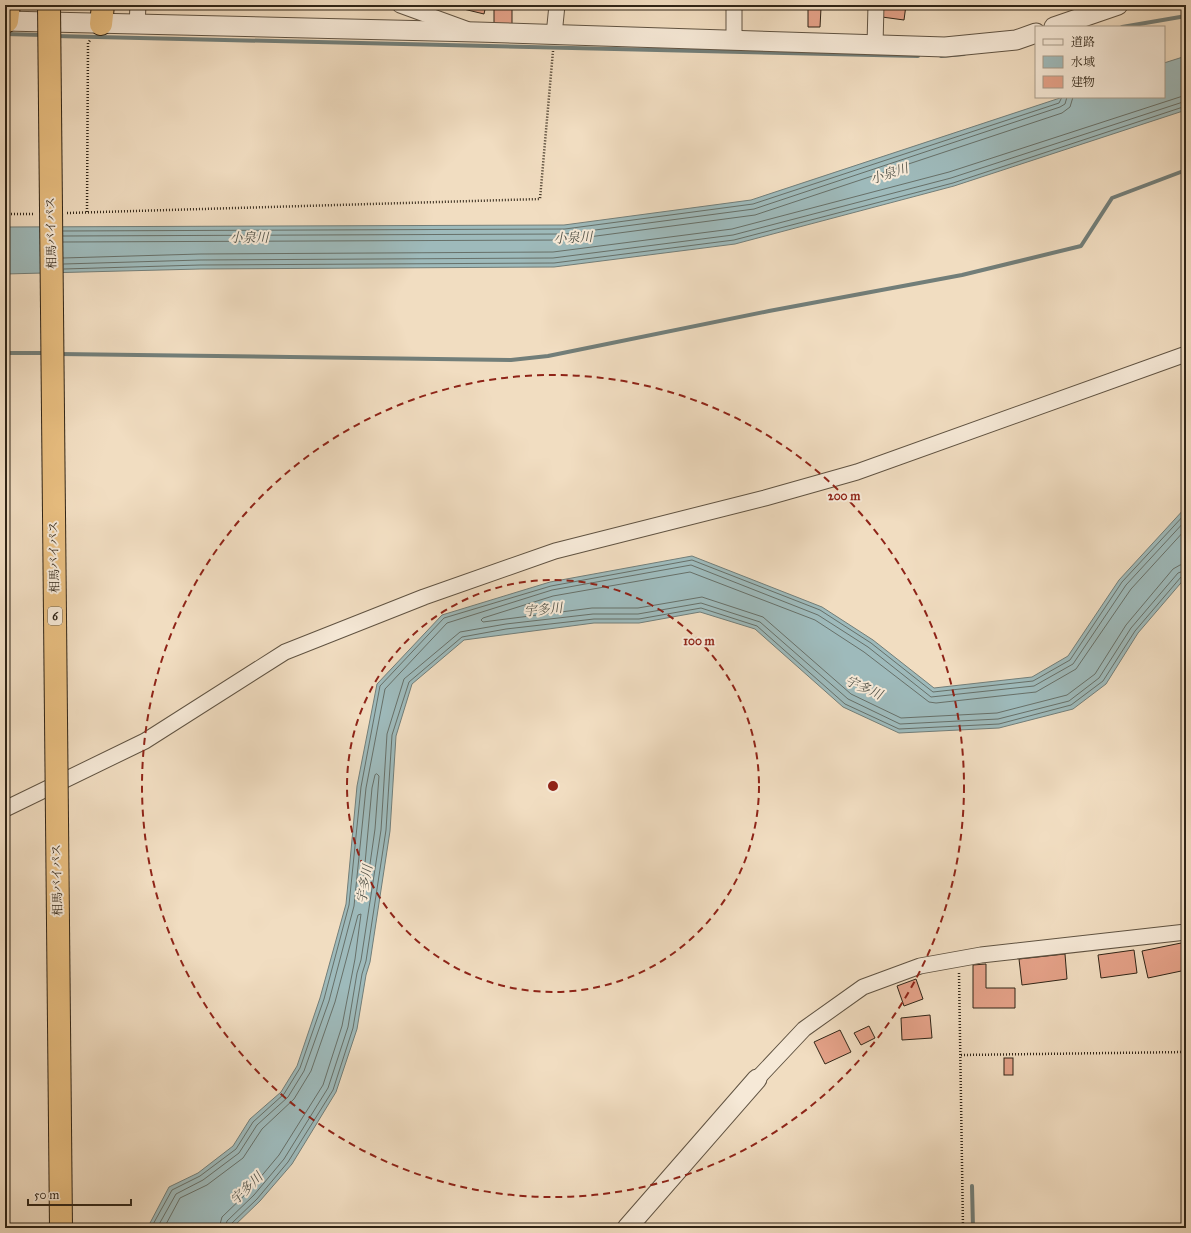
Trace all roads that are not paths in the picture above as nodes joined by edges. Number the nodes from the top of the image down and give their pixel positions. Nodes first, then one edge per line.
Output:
1 (49, 5) edge
2 (138, 5) edge
3 (400, 5) edge
4 (557, 5) edge
5 (734, 5) edge
6 (876, 5) edge
7 (1118, 5) edge
8 (102, 14) edge
9 (7, 16) edge
10 (137, 25) junction
11 (1057, 26) edge
12 (477, 32) junction
13 (1035, 33) edge
14 (554, 35) junction
15 (734, 40) junction
16 (875, 45) junction
17 (1186, 354) edge
18 (5, 809) edge
19 (1186, 932) edge
20 (757, 1079) joint
21 (60, 1228) edge
22 (627, 1228) edge

1 - 21 highway, 相馬バイパス / 6, bridge
2 - 10 street
3 - 12 street
4 - 14 street
5 - 15 street
6 - 16 street
7 - 11 street
8 - 9 street
8 - 10 street
10 - 12 street
12 - 14 street
13 - 16 street
14 - 15 street
15 - 16 street
17 - 18 street
19 - 20 street
20 - 22 street

